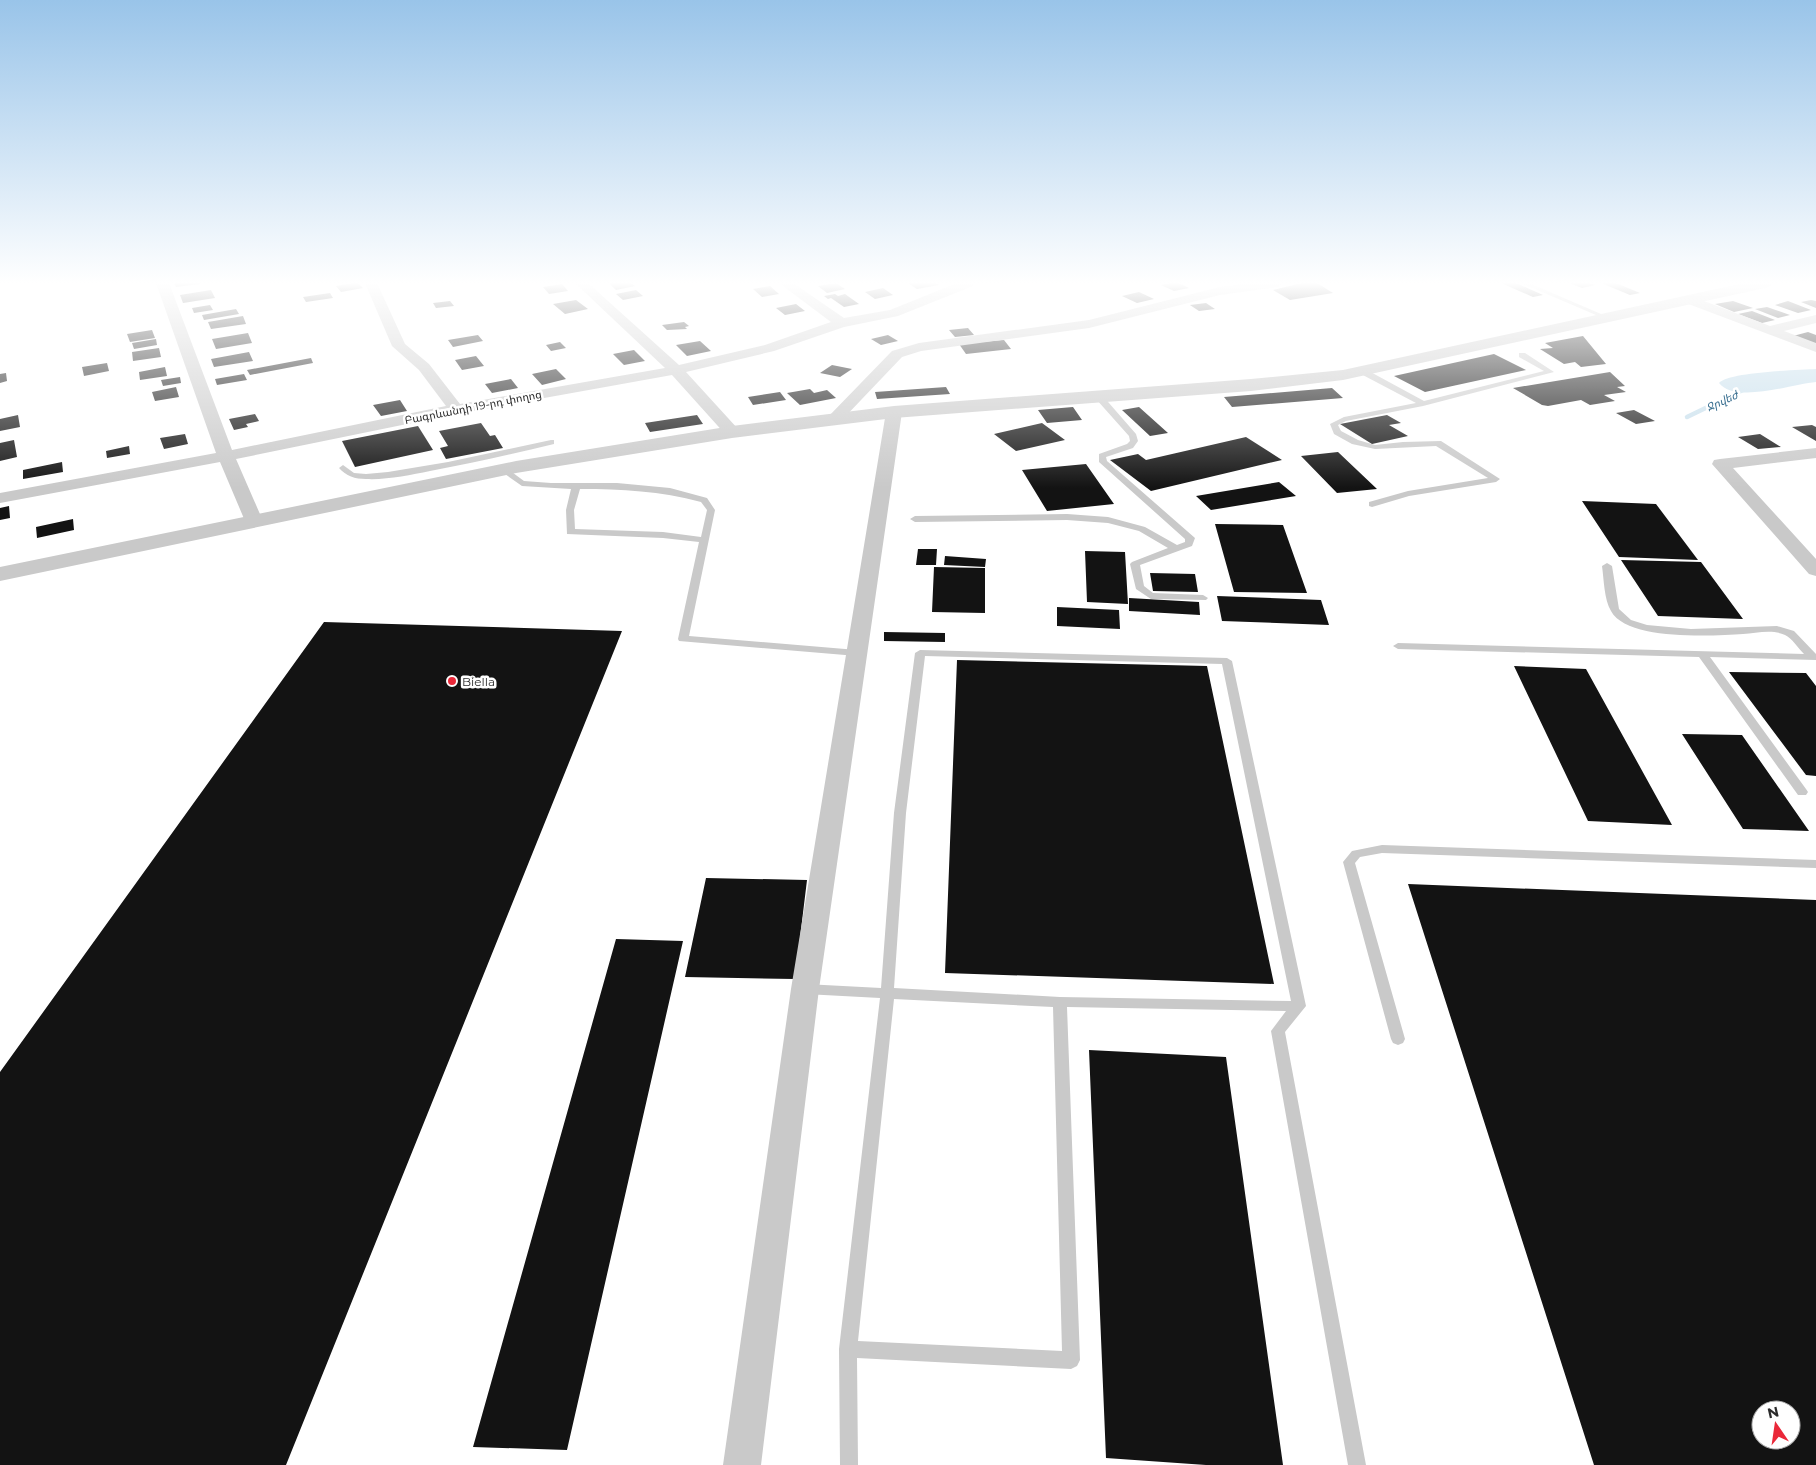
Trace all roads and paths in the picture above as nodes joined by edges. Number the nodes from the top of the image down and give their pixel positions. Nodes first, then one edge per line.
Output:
1 (187, 351) edge
2 (405, 351) edge
3 (656, 351) edge
4 (755, 351) edge
5 (905, 351) edge
6 (1452, 351) edge
7 (1522, 355) dead end
8 (676, 370) junction
9 (1362, 371) junction
10 (1099, 397) junction
11 (1423, 404) junction
12 (456, 409) junction
13 (894, 412) junction
14 (836, 418) junction
15 (732, 432) junction
16 (550, 442) dead end
17 (1816, 453) edge
18 (226, 456) junction
19 (343, 468) dead end
20 (505, 470) junction
21 (435, 476) junction
22 (576, 486) junction
23 (0, 498) edge
24 (1372, 504) dead end
25 (915, 519) dead end
26 (254, 521) junction
27 (704, 540) junction
28 (1176, 548) junction
29 (1607, 566) dead end
30 (1816, 570) edge
31 (0, 574) edge
32 (1203, 598) dead end
33 (1398, 646) dead end
34 (857, 653) junction
35 (1702, 654) junction
36 (1815, 657) edge
37 (1802, 792) dead end
38 (1816, 864) edge
39 (805, 989) junction
40 (887, 994) junction
41 (1060, 1002) junction
42 (1299, 1006) junction
43 (1398, 1039) dead end
44 (848, 1349) junction
45 (742, 1465) edge
46 (849, 1465) edge
47 (1357, 1465) edge

1 - 18 street
2 - 12 street
3 - 8 street
4 - 8 street, Բագրևանդի 19-րդ փողոց
5 - 14 street
6 - 9 street
7 - 11 lane
8 - 12 street, Բագրևանդի 19-րդ փողոց
8 - 15 street
9 - 10 street
9 - 11 lane
10 - 13 street
10 - 28 lane
11 - 24 lane
12 - 18 street, Բագրևանդի 19-րդ փողոց
13 - 14 street
13 - 34 street
14 - 15 street
15 - 20 street
16 - 21 lane
17 - 30 street
18 - 23 street, Բագրևանդի 19-րդ փողոց
18 - 26 street
19 - 21 lane
20 - 21 street
20 - 22 lane
21 - 26 street
22 - 27 lane
22 - 27 lane
25 - 28 lane
26 - 31 street
27 - 34 lane
28 - 32 lane
29 - 36 lane
33 - 35 lane
34 - 39 street
35 - 36 lane
35 - 37 lane
38 - 43 lane
39 - 40 lane
39 - 45 street
40 - 41 lane
40 - 42 lane
40 - 44 lane
41 - 42 lane
41 - 44 lane
42 - 47 lane
44 - 46 lane

